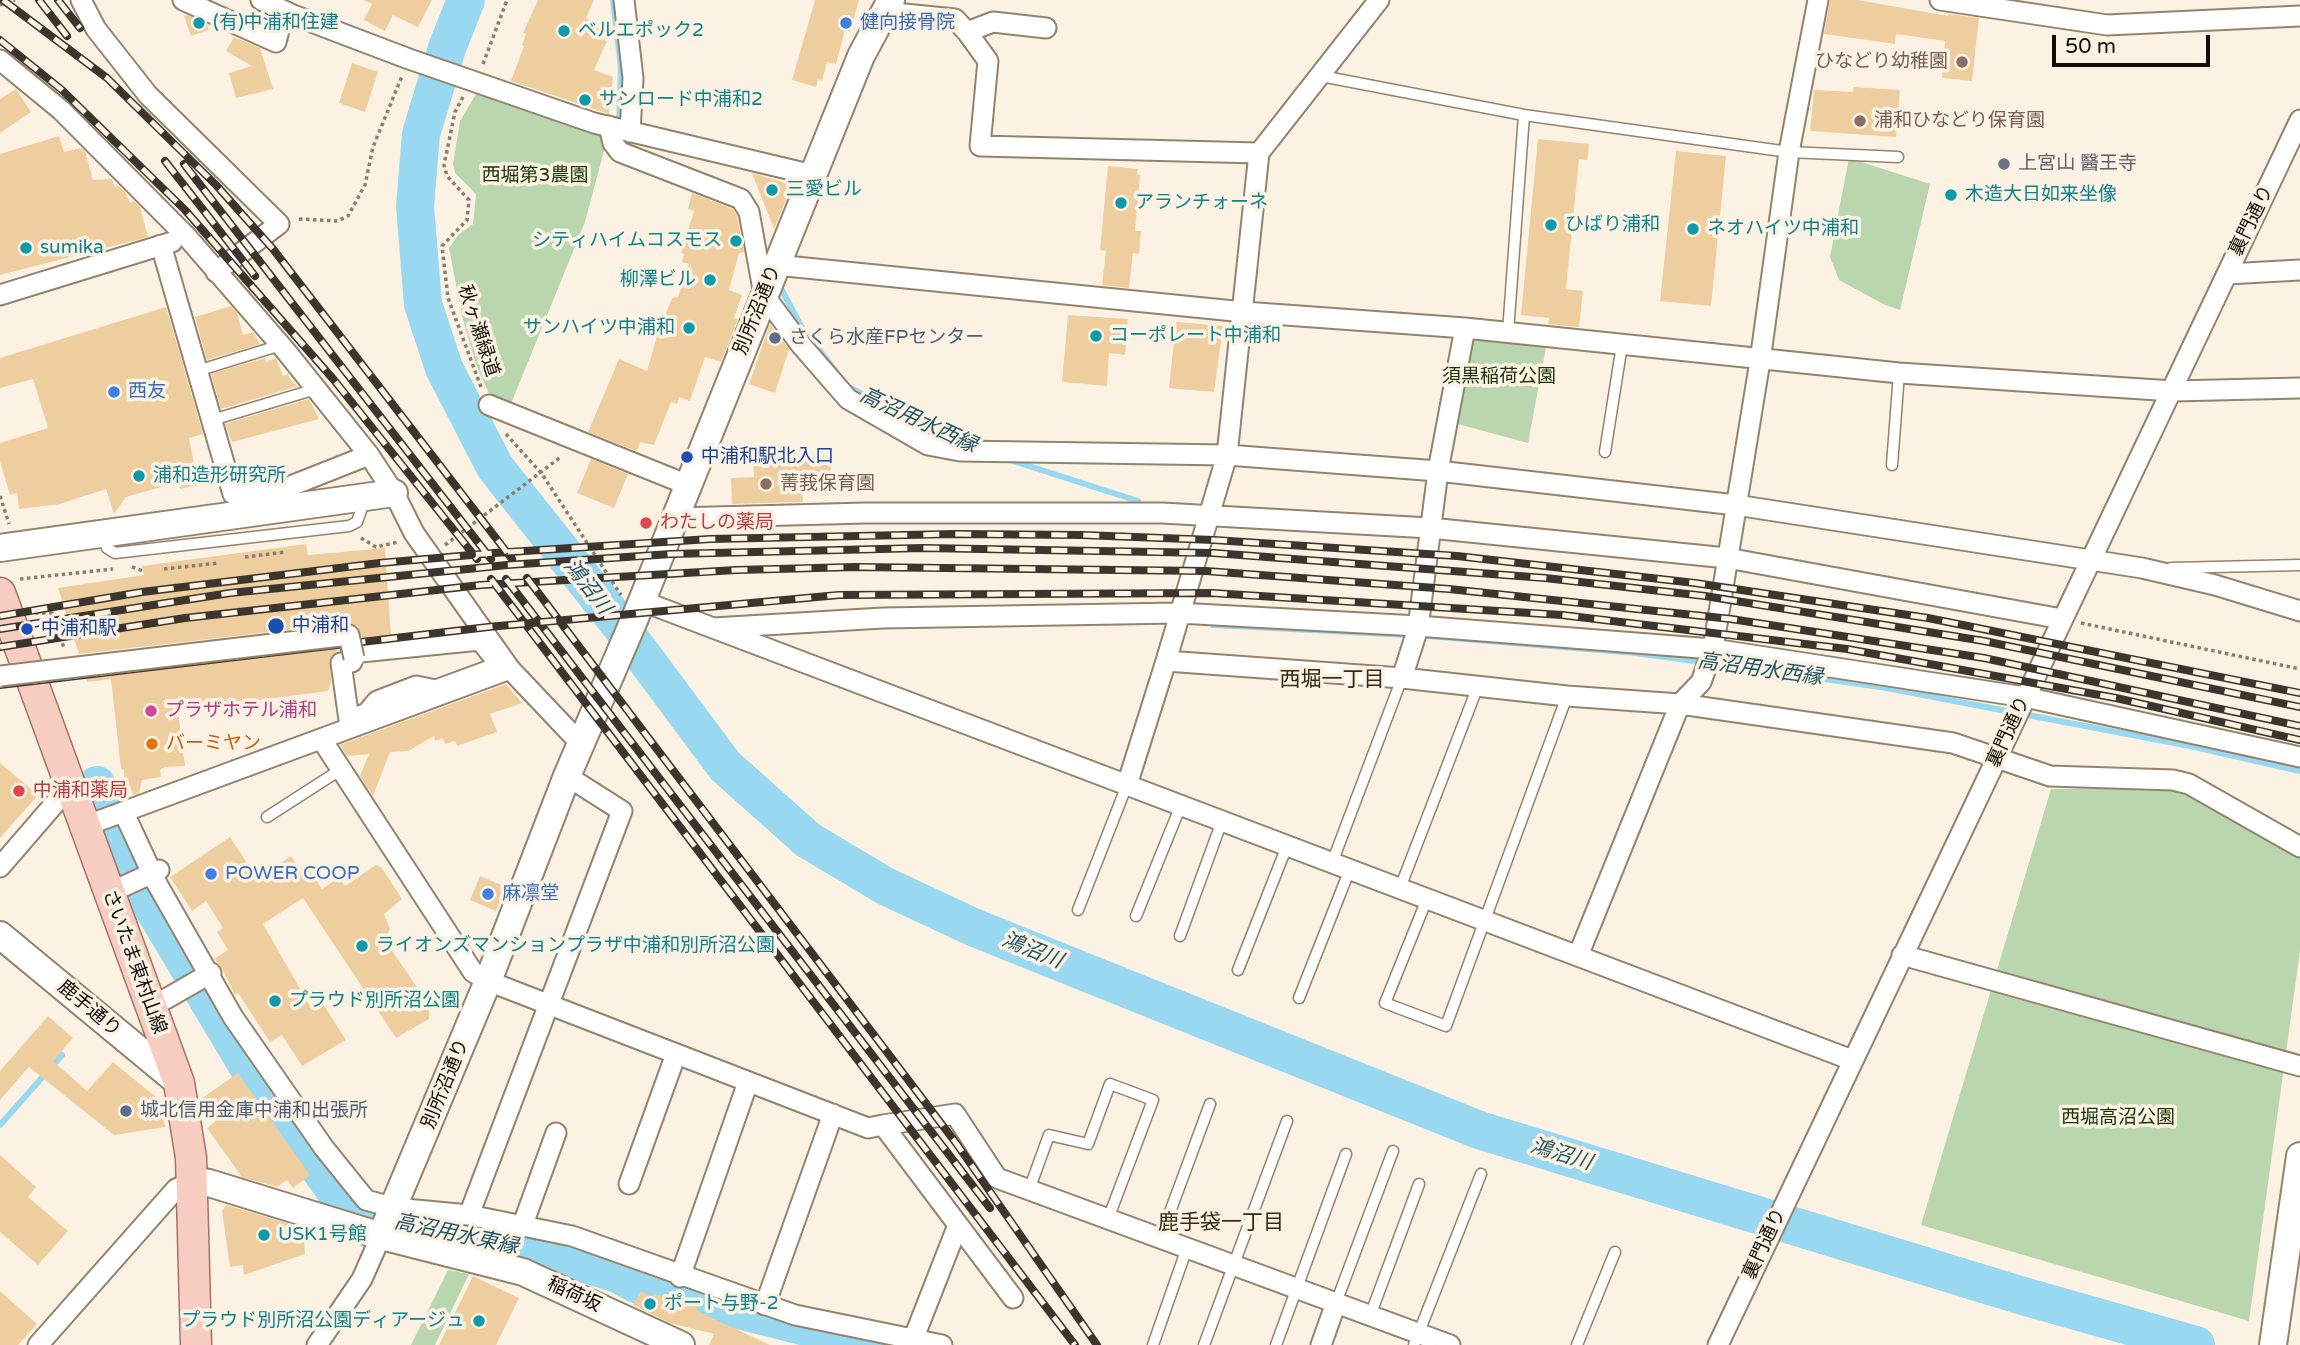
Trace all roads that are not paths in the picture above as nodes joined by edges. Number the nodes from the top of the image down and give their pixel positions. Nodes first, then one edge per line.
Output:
1 (81, 0) edge
2 (183, 0) edge
3 (261, 0) edge
4 (624, 0) edge
5 (1379, 0) edge
6 (1818, 0) edge
7 (1940, 0) edge
8 (888, 6) edge
9 (284, 11) junction
10 (2300, 16) edge
11 (1046, 29) dead end
12 (967, 32) junction
13 (0, 60) edge
14 (1321, 76) junction
15 (1524, 115) junction
16 (2299, 126) edge
17 (619, 129) junction
18 (1789, 152) junction
19 (1259, 153) junction
20 (1898, 157) dead end
21 (813, 175) junction
22 (187, 237) junction
23 (161, 245) junction
24 (2300, 270) edge
25 (216, 272) junction
26 (2227, 274) junction
27 (772, 276) junction
28 (0, 295) edge
29 (1244, 312) junction
30 (1465, 328) junction
31 (1508, 332) junction
32 (281, 345) junction
33 (1622, 345) junction
34 (1760, 361) junction
35 (197, 371) junction
36 (1899, 373) junction
37 (2300, 388) edge
38 (317, 389) junction
39 (2173, 391) junction
40 (489, 405) road end
41 (212, 420) junction
42 (1605, 452) dead end
43 (369, 455) junction
44 (1227, 455) junction
45 (1892, 465) dead end
46 (1438, 471) junction
47 (688, 485) junction
48 (394, 493) junction
49 (1736, 505) junction
50 (1210, 516) junction
51 (676, 518) junction
52 (1430, 528) junction
53 (1727, 558) junction
54 (7, 560) edge
55 (2090, 562) junction
56 (2300, 565) edge
57 (2142, 568) junction
58 (2300, 611) edge
59 (1178, 613) junction
60 (636, 614) junction
61 (2062, 619) junction
62 (1418, 627) junction
63 (713, 628) junction
64 (480, 640) joint
65 (1712, 652) junction
66 (355, 658) dead end
67 (1166, 662) junction
68 (510, 669) junction
69 (0, 676) edge
70 (1402, 678) junction
71 (1478, 686) junction
72 (1567, 696) junction
73 (1680, 704) junction
74 (2021, 706) junction
75 (322, 740) junction
76 (581, 744) junction
77 (2300, 757) edge
78 (1996, 760) junction
79 (340, 770) junction
80 (567, 776) junction
81 (1127, 785) junction
82 (70, 786) junction
83 (1181, 805) junction
84 (267, 817) dead end
85 (109, 818) junction
86 (1222, 821) junction
87 (1287, 846) junction
88 (2300, 847) edge
89 (1341, 866) junction
90 (0, 867) edge
91 (139, 880) junction
92 (1400, 888) junction
93 (1427, 898) junction
94 (1079, 910) dead end
95 (1136, 916) dead end
96 (1485, 921) junction
97 (0, 934) edge
98 (1180, 936) dead end
99 (1902, 955) junction
100 (1578, 956) junction
101 (1238, 970) dead end
102 (207, 976) junction
103 (488, 981) junction
104 (1299, 998) dead end
105 (550, 1003) junction
106 (150, 1008) junction
107 (676, 1054) junction
108 (1852, 1060) junction
109 (2300, 1066) edge
110 (748, 1082) junction
111 (179, 1083) junction
112 (1210, 1104) dead end
113 (833, 1114) junction
114 (1287, 1121) dead end
115 (883, 1125) junction
116 (556, 1133) dead end
117 (1393, 1151) dead end
118 (1346, 1154) dead end
119 (2300, 1156) edge
120 (1481, 1174) dead end
121 (193, 1181) junction
122 (629, 1184) dead end
123 (1419, 1184) dead end
124 (1029, 1190) junction
125 (469, 1215) junction
126 (1108, 1219) junction
127 (389, 1221) junction
128 (958, 1224) junction
129 (522, 1227) junction
130 (1160, 1238) junction
131 (1187, 1248) junction
132 (1615, 1252) dead end
133 (1233, 1265) junction
134 (680, 1277) junction
135 (1296, 1289) junction
136 (1013, 1298) dead end
137 (1336, 1303) junction
138 (765, 1305) junction
139 (1370, 1316) junction
140 (1416, 1339) edge
141 (2274, 1339) edge
142 (912, 1342) edge
143 (38, 1345) edge
144 (196, 1345) edge
145 (317, 1345) edge
146 (681, 1345) edge
147 (942, 1345) edge
148 (1153, 1345) edge
149 (1204, 1345) edge
150 (1276, 1345) edge
151 (1321, 1345) edge
152 (1450, 1345) edge
153 (1577, 1345) edge
154 (1718, 1345) edge

1 - 25 street
2 - 9 street
3 - 9 street
4 - 17 street
5 - 14 street
6 - 18 street
7 - 10 street
8 - 12 street
8 - 21 street, 別所沼通り
9 - 17 street
11 - 12 street
12 - 19 street
13 - 22 street
14 - 15 lane
14 - 19 street
15 - 18 lane
15 - 31 lane
16 - 26 street, 裏門通り
17 - 21 street
17 - 27 street
18 - 20 lane
18 - 34 street
19 - 29 street
21 - 27 street, 別所沼通り
22 - 23 street
22 - 25 street
23 - 28 street
23 - 35 street
24 - 26 street
25 - 32 street
26 - 39 street, 裏門通り
27 - 29 street
27 - 44 street
27 - 47 street, 別所沼通り
29 - 30 street
29 - 44 street
30 - 31 street
30 - 46 street
31 - 33 street
32 - 35 lane
32 - 38 street
33 - 34 street
33 - 42 lane
34 - 36 street
34 - 49 street
35 - 41 street
36 - 39 street
36 - 45 lane
37 - 39 street
38 - 41 lane
38 - 43 street
39 - 55 street, 裏門通り
40 - 47 street
41 - 43 street
43 - 48 street
44 - 46 street
44 - 50 street
46 - 49 street
46 - 52 street
47 - 51 street, 別所沼通り
48 - 54 street
48 - 68 street
49 - 53 street
49 - 55 street
50 - 51 street
50 - 52 street
50 - 59 street
51 - 60 street, 別所沼通り
52 - 53 street
52 - 62 street
53 - 61 street
53 - 65 street
54 - 82 main road, さいたま東村山線
55 - 57 street
55 - 61 street, 裏門通り
56 - 57 lane
57 - 58 street
59 - 62 street
59 - 63 street
59 - 67 street
60 - 63 street
60 - 76 street, 別所沼通り
61 - 74 street, 裏門通り
62 - 65 street
62 - 70 street
63 - 81 street
64 - 64 street
65 - 73 street
65 - 74 street
66 - 69 street, bridge
67 - 70 street
67 - 81 street
68 - 75 street
68 - 76 street
70 - 71 street
70 - 89 lane
71 - 72 street
71 - 92 lane
72 - 73 street
72 - 96 lane
73 - 78 street
73 - 100 street
74 - 77 street
74 - 78 street, 裏門通り
75 - 79 street
75 - 85 street
76 - 80 street, 別所沼通り
78 - 88 street
78 - 99 street, 裏門通り
79 - 84 lane
79 - 103 street
80 - 103 street, 別所沼通り
80 - 105 street
81 - 83 street
81 - 94 lane
82 - 85 main road, さいたま東村山線
82 - 90 street
83 - 86 street
83 - 95 lane
85 - 91 main road, さいたま東村山線
85 - 91 street
86 - 87 street
86 - 98 lane
87 - 89 street
87 - 101 lane
89 - 92 street
89 - 104 lane
91 - 102 street
91 - 106 main road, さいたま東村山線
92 - 93 street
93 - 96 street
93 - 96 lane
96 - 100 street
97 - 111 street, 鹿手通り
99 - 108 street, 裏門通り
99 - 109 street
100 - 108 street
102 - 106 street
102 - 127 street
103 - 105 street
103 - 127 street, 別所沼通り
105 - 107 street
105 - 125 street
106 - 111 main road, さいたま東村山線
107 - 110 street
107 - 122 street
108 - 154 street, 裏門通り
110 - 113 street
110 - 134 street
111 - 121 main road, さいたま東村山線
112 - 130 lane
113 - 115 street
113 - 138 street
114 - 133 lane
115 - 124 street
115 - 128 street
116 - 129 street
117 - 137 lane
118 - 135 lane
119 - 141 street
120 - 140 lane
121 - 127 street, 稲荷坂
121 - 143 street
121 - 144 main road, さいたま東村山線
123 - 139 lane
124 - 126 street
124 - 126 lane
125 - 127 street
125 - 129 street
126 - 130 street
127 - 145 street, 別所沼通り
127 - 146 street, 稲荷坂
128 - 136 street
128 - 142 street
129 - 134 street
130 - 131 street
131 - 133 street
131 - 148 lane
132 - 153 lane
133 - 135 street
133 - 149 lane
134 - 138 street
135 - 137 street
135 - 150 lane
137 - 139 street
137 - 151 street
138 - 142 street
139 - 140 street
140 - 152 street
142 - 147 street

